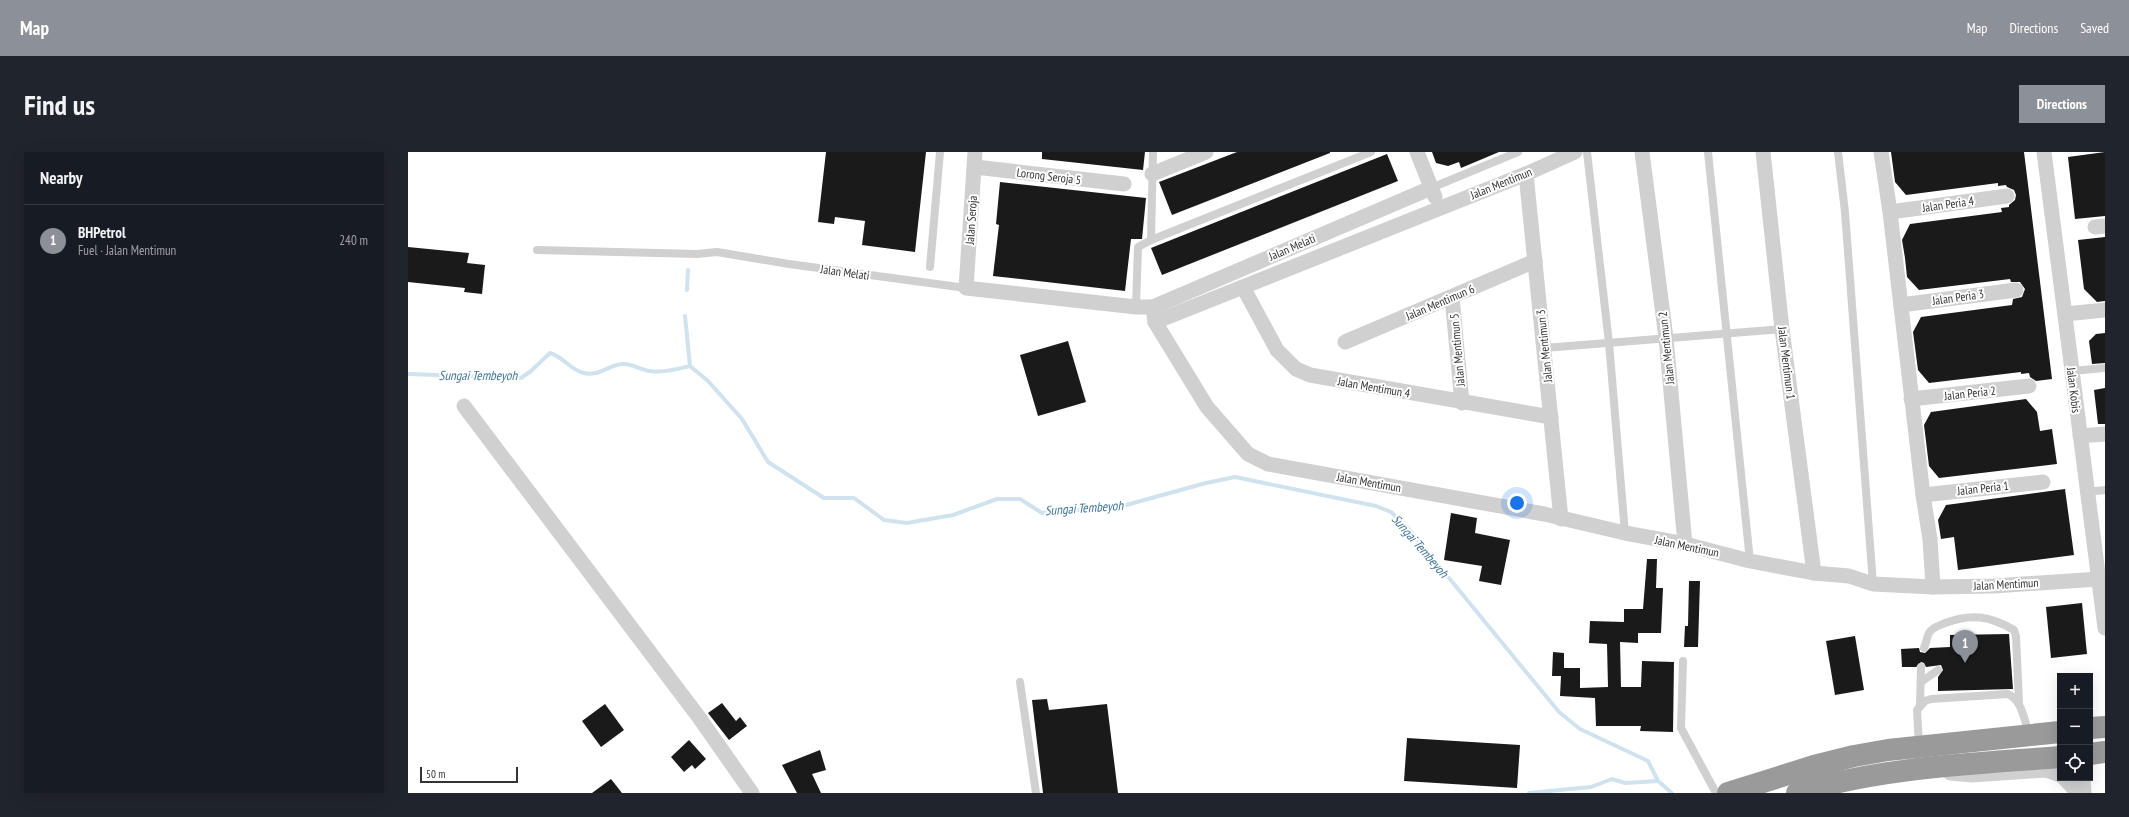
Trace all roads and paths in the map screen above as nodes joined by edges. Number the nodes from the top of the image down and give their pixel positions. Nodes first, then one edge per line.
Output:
1 (940, 152) edge
2 (975, 152) edge
3 (1153, 152) edge
4 (1206, 152) edge
5 (1372, 152) edge
6 (1417, 152) edge
7 (1518, 152) edge
8 (1587, 152) edge
9 (1642, 152) edge
10 (1708, 152) edge
11 (1762, 152) edge
12 (1838, 152) edge
13 (1880, 152) edge
14 (2044, 152) edge
15 (1567, 153) edge
16 (975, 167) junction
17 (1152, 174) junction
18 (1526, 174) junction
19 (1124, 184) dead end
20 (1431, 188) junction
21 (2007, 196) dead end
22 (1439, 207) junction
23 (1890, 212) junction
24 (1151, 240) junction
25 (537, 250) dead end
26 (1535, 261) junction
27 (930, 267) dead end
28 (1243, 287) junction
29 (966, 288) junction
30 (2016, 290) dead end
31 (1452, 297) junction
32 (1901, 305) junction
33 (1136, 308) junction
34 (2105, 310) edge
35 (2065, 314) junction
36 (1154, 315) junction
37 (1782, 329) junction
38 (1726, 333) junction
39 (1666, 338) junction
40 (1345, 342) dead end
41 (1609, 343) junction
42 (1544, 348) junction
43 (2105, 368) edge
44 (2072, 371) junction
45 (2029, 386) dead end
46 (1912, 399) junction
47 (1462, 403) junction
48 (464, 406) dead end
49 (1551, 417) junction
50 (2105, 434) edge
51 (2080, 436) junction
52 (2043, 482) dead end
53 (2105, 490) edge
54 (2087, 492) junction
55 (1923, 494) junction
56 (1561, 519) junction
57 (1625, 534) junction
58 (1685, 544) junction
59 (1750, 561) junction
60 (2100, 571) edge
61 (1814, 573) junction
62 (1873, 584) junction
63 (1933, 587) junction
64 (2105, 628) edge
65 (1924, 648) dead end
66 (1683, 661) dead end
67 (1921, 667) dead end
68 (1938, 670) dead end
69 (1020, 682) dead end
70 (1921, 682) junction
71 (2019, 704) junction
72 (1920, 705) junction
73 (2105, 727) edge
74 (2093, 728) edge
75 (2057, 732) edge
76 (2030, 736) junction
77 (2105, 752) edge
78 (2093, 754) edge
79 (2057, 756) edge
80 (1922, 758) junction
81 (2057, 774) edge
82 (2067, 781) edge
83 (2083, 781) edge
84 (752, 793) edge
85 (1036, 793) edge
86 (1716, 793) edge
87 (1728, 793) edge
88 (1797, 793) edge
89 (2078, 793) edge
90 (2084, 793) edge

1 - 27 lane
2 - 16 street, Jalan Seroja
3 - 17 lane
4 - 17 street
5 - 24 lane
6 - 20 street
7 - 20 lane
8 - 41 lane
9 - 39 street, Jalan Mentimun 2
10 - 38 lane
11 - 37 street, Jalan Mentimun 1
12 - 62 lane
13 - 23 street
14 - 35 street, Jalan Kobis
15 - 18 street, Jalan Mentimun
16 - 19 street, Lorong Seroja 5
16 - 29 street, Jalan Seroja
17 - 24 lane
18 - 22 street, Jalan Mentimun
18 - 26 street, Jalan Mentimun 3
20 - 22 street
20 - 36 street, Jalan Melati
21 - 23 street, Jalan Peria 4
22 - 28 street, Jalan Mentimun
23 - 32 street
24 - 33 lane
25 - 29 lane, Jalan Melati
26 - 31 street, Jalan Mentimun 6
26 - 42 street, Jalan Mentimun 3
28 - 36 street, Jalan Mentimun
28 - 47 street, Jalan Mentimun 4
29 - 33 street, Jalan Melati
30 - 32 street, Jalan Peria 3
31 - 40 street, Jalan Mentimun 6
31 - 47 street, Jalan Mentimun 5
32 - 46 street
33 - 36 street, Jalan Melati
34 - 35 street
35 - 44 street, Jalan Kobis
36 - 56 street, Jalan Mentimun
37 - 38 lane
37 - 61 street, Jalan Mentimun 1
38 - 39 lane
38 - 59 lane
39 - 41 lane
39 - 58 street, Jalan Mentimun 2
41 - 42 lane
41 - 57 lane
42 - 49 street, Jalan Mentimun 3
43 - 44 lane
44 - 51 street, Jalan Kobis
45 - 46 street, Jalan Peria 2
46 - 55 street
47 - 49 street, Jalan Mentimun 4
48 - 84 street
49 - 56 street, Jalan Mentimun 3
50 - 51 street
51 - 54 street, Jalan Kobis
52 - 55 street, Jalan Peria 1
53 - 54 lane
54 - 60 street, Jalan Kobis
55 - 63 street
56 - 57 street, Jalan Mentimun
57 - 58 street, Jalan Mentimun
58 - 59 street, Jalan Mentimun
59 - 61 street, Jalan Mentimun
60 - 63 street, Jalan Mentimun
60 - 64 street, Jalan Kobis
61 - 62 street, Jalan Mentimun
62 - 63 street, Jalan Mentimun
65 - 71 lane
66 - 86 lane
67 - 70 lane
68 - 70 lane
69 - 85 lane
70 - 72 lane
71 - 72 lane
71 - 76 lane
72 - 80 lane
73 - 74 highway
75 - 76 highway
76 - 80 highway
77 - 78 highway
79 - 80 highway
80 - 81 street
80 - 87 highway
80 - 88 highway
82 - 89 street
83 - 90 street

